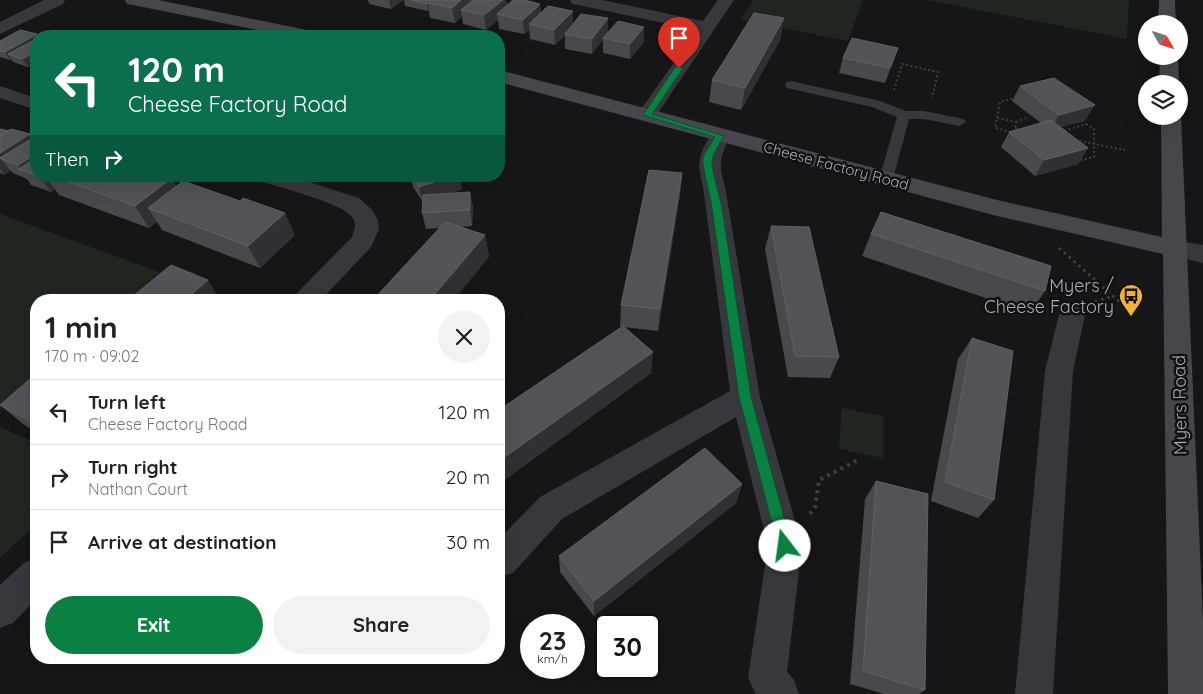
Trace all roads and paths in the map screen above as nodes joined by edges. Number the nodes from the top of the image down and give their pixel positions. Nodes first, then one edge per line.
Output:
1 (57, 0) edge
2 (133, 0) edge
3 (578, 0) edge
4 (726, 0) edge
5 (1167, 0) edge
6 (1167, 15) edge
7 (707, 26) junction
8 (0, 30) edge
9 (282, 30) edge
10 (505, 78) edge
11 (791, 85) dead end
12 (894, 91) dead end
13 (0, 92) edge
14 (1015, 98) dead end
15 (30, 102) edge
16 (930, 104) dead end
17 (647, 115) junction
18 (904, 115) junction
19 (997, 118) junction
20 (1027, 118) dead end
21 (959, 122) dead end
22 (1016, 122) junction
23 (1170, 125) edge
24 (1015, 128) junction
25 (1024, 129) edge
26 (1014, 132) junction
27 (1042, 133) edge
28 (1051, 135) junction
29 (720, 136) junction
30 (1020, 137) edge
31 (1060, 137) edge
32 (1068, 139) edge
33 (1094, 144) junction
34 (1125, 150) dead end
35 (886, 179) junction
36 (286, 182) edge
37 (1056, 245) dead end
38 (1175, 248) junction
39 (1203, 254) edge
40 (312, 294) edge
41 (1121, 303) dead end
42 (1072, 315) dead end
43 (745, 397) junction
44 (858, 460) dead end
45 (785, 546) junction
46 (505, 557) edge
47 (30, 581) edge
48 (0, 610) edge
49 (780, 694) edge
50 (1034, 694) edge
51 (1187, 694) edge

1 - 8 street
2 - 9 main road
3 - 7 street
4 - 7 street
5 - 6 main road
7 - 17 street
10 - 17 main road, Cheese Factory Road
11 - 18 lane
12 - 16 path
13 - 15 street
14 - 19 path
17 - 29 main road, Cheese Factory Road
18 - 21 lane
18 - 35 lane
19 - 22 path
19 - 26 path
20 - 22 path
22 - 24 path
23 - 38 main road, Myers Road
24 - 25 path
24 - 26 path
26 - 30 path
27 - 28 path
28 - 31 path
28 - 33 path
28 - 33 path
29 - 35 main road, Cheese Factory Road
29 - 43 street
32 - 33 path
33 - 34 path
35 - 38 main road, Cheese Factory Road
36 - 40 street
37 - 41 path
38 - 39 street
38 - 51 main road, Myers Road
42 - 50 street
43 - 45 street
43 - 46 street
44 - 45 path
45 - 49 street
47 - 48 street

